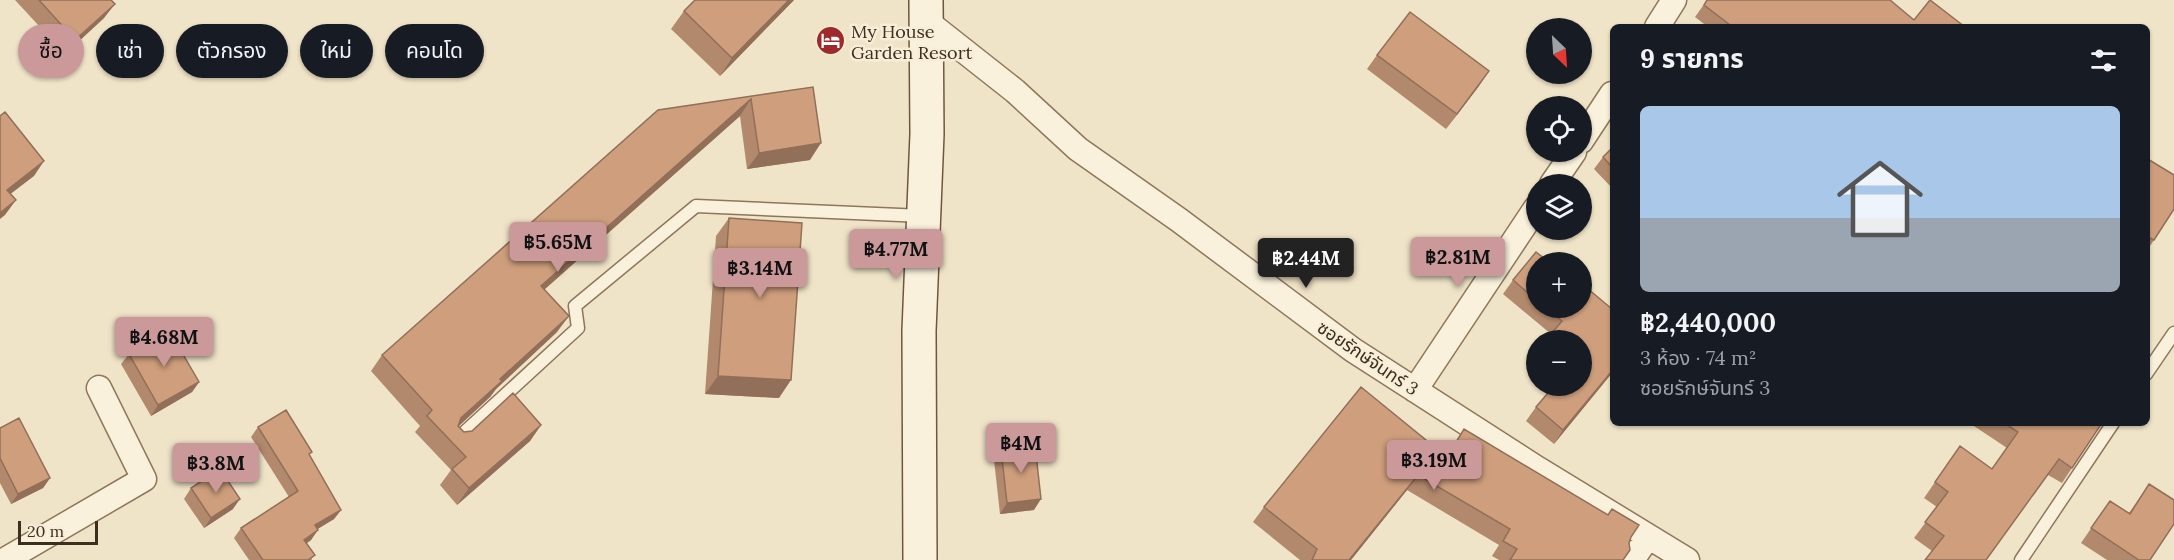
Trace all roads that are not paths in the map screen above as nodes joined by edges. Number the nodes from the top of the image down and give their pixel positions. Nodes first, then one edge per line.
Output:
1 (926, 10) edge
2 (1610, 97) edge
3 (1592, 124) edge
4 (924, 216) junction
5 (1526, 223) edge
6 (2174, 333) edge
7 (2150, 368) edge
8 (99, 388) dead end
9 (1415, 390) junction
10 (2112, 426) edge
11 (454, 441) edge
12 (1648, 537) junction
13 (5, 560) edge
14 (920, 560) edge
15 (1632, 560) edge
16 (1687, 560) edge
17 (2021, 560) edge

1 - 4 main road
1 - 9 street, ซอยรักษ์จันทร์ 3
2 - 3 street
4 - 11 lane
4 - 14 main road
5 - 9 street
6 - 7 lane
8 - 13 street
9 - 12 street, ซอยรักษ์จันทร์ 3
10 - 17 lane
12 - 15 street
12 - 16 street, ซอยรักษ์จันทร์ 3

